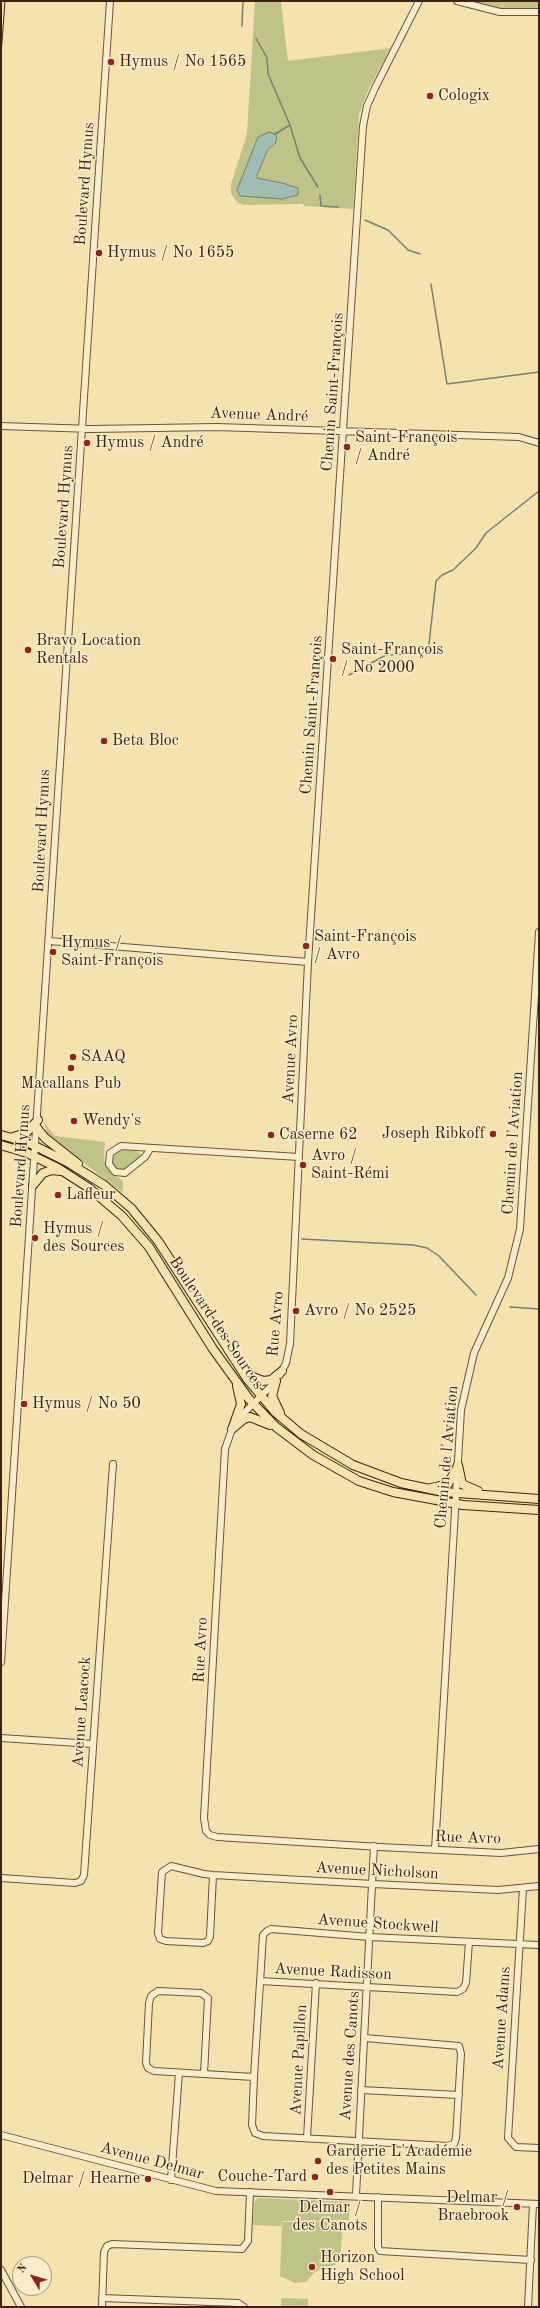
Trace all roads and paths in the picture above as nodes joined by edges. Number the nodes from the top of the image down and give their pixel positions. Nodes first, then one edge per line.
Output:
1 (110, 1) edge
2 (419, 1) edge
3 (457, 1) edge
4 (539, 12) edge
5 (1, 426) edge
6 (82, 429) junction
7 (344, 431) junction
8 (539, 443) edge
9 (539, 932) edge
10 (49, 941) junction
11 (308, 962) junction
12 (37, 1124) junction
13 (1, 1135) edge
14 (10, 1137) junction
15 (1, 1145) edge
16 (35, 1146) junction
17 (150, 1149) junction
18 (35, 1156) junction
19 (299, 1157) junction
20 (64, 1171) junction
21 (90, 1176) junction
22 (33, 1185) junction
23 (222, 1340) junction
24 (282, 1371) junction
25 (276, 1381) junction
26 (236, 1382) junction
27 (261, 1396) junction
28 (253, 1403) junction
29 (282, 1418) junction
30 (232, 1429) junction
31 (281, 1431) junction
32 (113, 1464) dead end
33 (458, 1465) junction
34 (426, 1489) junction
35 (456, 1493) junction
36 (492, 1495) junction
37 (539, 1499) edge
38 (456, 1504) junction
39 (539, 1510) edge
40 (1, 1662) edge
41 (1, 1738) edge
42 (93, 1744) junction
43 (374, 1846) junction
44 (435, 1849) junction
45 (539, 1849) edge
46 (213, 1875) junction
47 (1, 1878) edge
48 (373, 1884) junction
49 (539, 1886) edge
50 (523, 1888) junction
51 (370, 1937) junction
52 (469, 1942) junction
53 (520, 1943) junction
54 (539, 1945) edge
55 (260, 1980) junction
56 (316, 1983) junction
57 (368, 1986) junction
58 (364, 2038) junction
59 (179, 2073) junction
60 (204, 2074) junction
61 (254, 2077) junction
62 (361, 2090) junction
63 (458, 2095) junction
64 (1, 2135) edge
65 (308, 2138) junction
66 (358, 2141) junction
67 (539, 2148) edge
68 (171, 2180) junction
69 (250, 2192) junction
70 (356, 2195) junction
71 (378, 2197) junction
72 (536, 2204) edge
73 (530, 2260) junction
74 (1, 2270) edge
75 (102, 2298) junction
76 (22, 2307) edge
77 (102, 2307) edge
78 (244, 2307) edge
79 (528, 2307) edge

1 - 6 street, Boulevard Hymus
2 - 7 street, Chemin Saint-François
3 - 4 street
5 - 6 street, Avenue André
6 - 7 street, Avenue André
6 - 10 street, Boulevard Hymus
7 - 8 street, Avenue André
7 - 11 street, Chemin Saint-François
9 - 33 street, Chemin de l'Aviation
10 - 11 street
10 - 12 street, Boulevard Hymus
11 - 19 street, Avenue Avro
12 - 14 main road
12 - 16 street, Boulevard Hymus
12 - 21 main road
13 - 14 main road, Boulevard des Sources
14 - 16 main road, Boulevard des Sources
15 - 18 main road, Boulevard des Sources
16 - 18 street, Boulevard Hymus
16 - 21 main road, Boulevard des Sources
17 - 17 street
17 - 19 street
18 - 20 main road, Boulevard des Sources
18 - 22 street, Boulevard Hymus
19 - 24 street, Rue Avro
20 - 22 main road
20 - 26 main road, Boulevard des Sources
21 - 23 main road, Boulevard des Sources
22 - 40 street, Boulevard Hymus
23 - 24 main road
23 - 27 main road, Boulevard des Sources
24 - 25 street, Rue Avro
25 - 27 street, Rue Avro
25 - 29 main road
26 - 28 main road, Boulevard des Sources
26 - 30 main road
27 - 28 street, Rue Avro
27 - 29 main road, Boulevard des Sources
28 - 30 street, Rue Avro
28 - 31 main road, Boulevard des Sources
29 - 34 main road, Boulevard des Sources
30 - 31 main road
30 - 43 street, Rue Avro
31 - 38 main road, Boulevard des Sources
32 - 42 street, Avenue Leacock
33 - 34 main road
33 - 35 street, Chemin de l'Aviation
33 - 36 main road
34 - 35 main road, Boulevard des Sources
35 - 36 main road, Boulevard des Sources
35 - 38 street, Chemin de l'Aviation
36 - 37 main road, Boulevard des Sources
38 - 39 main road, Boulevard des Sources
38 - 44 street, Chemin de l'Aviation
41 - 42 street
42 - 47 street, Avenue Leacock
43 - 44 street, Rue Avro
43 - 48 street, Avenue des Canots
44 - 45 street, Rue Avro
46 - 46 street, Avenue Nicholson
46 - 48 street, Avenue Nicholson
48 - 50 street, Avenue Nicholson
48 - 51 street, Avenue des Canots
49 - 50 street, Avenue Nicholson
50 - 53 street, Avenue Adams
51 - 52 street, Avenue Stockwell
51 - 55 street, Avenue Stockwell
51 - 57 street, Avenue des Canots
52 - 53 street, Avenue Stockwell
52 - 57 street, Avenue Radisson
53 - 54 street, Avenue Stockwell
53 - 67 street, Avenue Adams
55 - 56 street, Avenue Radisson
55 - 61 street, Avenue Radisson
56 - 57 street, Avenue Radisson
56 - 65 street, Avenue Papillon
57 - 58 street, Avenue des Canots
58 - 62 street, Avenue des Canots
58 - 63 street
59 - 60 street
59 - 60 street
59 - 68 street
60 - 61 street
61 - 65 street, Avenue Radisson
62 - 63 street
62 - 66 street, Avenue des Canots
63 - 66 street
64 - 68 street, Avenue Delmar
65 - 66 street
66 - 70 street, Avenue des Canots
68 - 69 street, Avenue Delmar
69 - 70 street, Avenue Delmar
69 - 75 street
70 - 71 street, Avenue Delmar
71 - 72 street, Avenue Delmar
71 - 73 street
72 - 73 street
73 - 79 street
74 - 76 street
75 - 77 street
75 - 78 street

